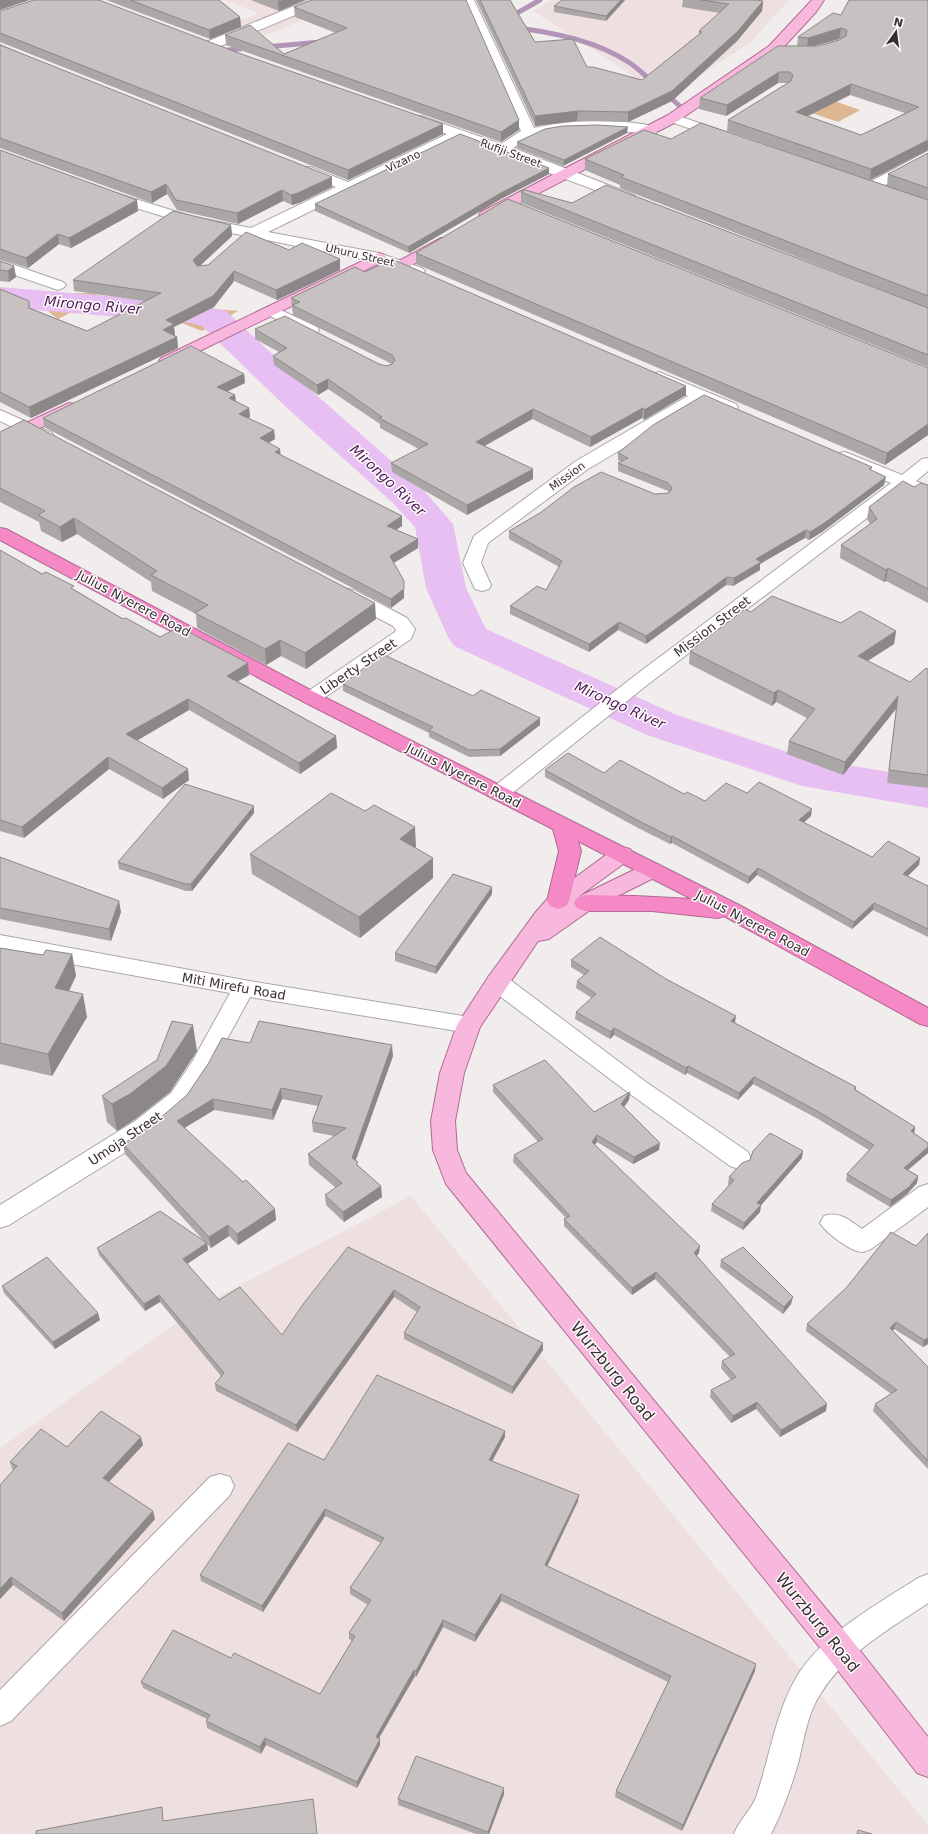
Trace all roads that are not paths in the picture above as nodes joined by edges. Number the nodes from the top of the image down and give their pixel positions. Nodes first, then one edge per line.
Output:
1 (320, 0) edge
2 (468, 0) edge
3 (818, 0) edge
4 (197, 40) edge
5 (214, 46) junction
6 (774, 49) junction
7 (230, 52) edge
8 (787, 53) edge
9 (406, 115) edge
10 (673, 118) junction
11 (726, 124) dead end
12 (651, 130) junction
13 (714, 132) junction
14 (529, 133) junction
15 (458, 134) junction
16 (736, 140) edge
17 (503, 149) junction
18 (928, 155) edge
19 (296, 166) edge
20 (568, 174) junction
21 (856, 181) edge
22 (348, 187) junction
23 (871, 187) junction
24 (95, 189) edge
25 (885, 192) edge
26 (640, 202) edge
27 (507, 203) junction
28 (529, 212) edge
29 (283, 218) junction
30 (474, 222) edge
31 (454, 234) edge
32 (245, 235) junction
33 (379, 258) junction
34 (0, 265) edge
35 (402, 265) junction
36 (429, 277) edge
37 (58, 285) dead end
38 (272, 311) junction
39 (322, 336) edge
40 (155, 366) edge
41 (643, 370) edge
42 (701, 396) junction
43 (85, 400) edge
44 (744, 414) edge
45 (0, 415) edge
46 (29, 428) junction
47 (0, 441) edge
48 (64, 446) edge
49 (830, 451) edge
50 (928, 463) edge
51 (582, 465) junction
52 (603, 474) edge
53 (902, 482) junction
54 (928, 492) edge
55 (0, 533) edge
56 (482, 585) dead end
57 (337, 589) edge
58 (311, 698) junction
59 (499, 792) junction
60 (562, 824) junction
61 (622, 854) junction
62 (652, 870) junction
63 (558, 901) junction
64 (584, 903) junction
65 (733, 911) junction
66 (0, 943) edge
67 (523, 947) junction
68 (497, 982) junction
69 (244, 988) junction
70 (928, 1018) edge
71 (469, 1025) junction
72 (739, 1159) dead end
73 (928, 1194) edge
74 (0, 1218) edge
75 (833, 1223) dead end
76 (220, 1486) dead end
77 (928, 1587) edge
78 (840, 1649) junction
79 (0, 1711) edge
80 (928, 1762) edge
81 (750, 1834) edge

1 - 5 street
2 - 14 street
3 - 6 main road
4 - 5 street
5 - 7 street
6 - 8 street
6 - 10 main road
9 - 15 street, Rufiji Street
10 - 12 main road
10 - 13 street
11 - 13 street
12 - 14 street
12 - 20 main road
13 - 16 street
14 - 17 street
15 - 17 street, Rufiji Street
15 - 22 street, Vizano
17 - 20 street, Rufiji Street
18 - 23 street
19 - 22 street
20 - 26 street, Rufiji Street
20 - 27 main road
21 - 23 street
22 - 29 street, Vizano
23 - 25 street
24 - 32 street, Uhuru Street
27 - 28 street
27 - 30 main road
29 - 32 street, Vizano
29 - 33 street
31 - 35 main road
32 - 33 street, Uhuru Street
33 - 35 street, Uhuru Street
33 - 38 main road
34 - 37 street
35 - 36 street, Uhuru Street
38 - 39 street
38 - 40 main road
41 - 42 street
42 - 44 street
42 - 51 street, Mission
43 - 46 main road
45 - 46 street
46 - 47 main road
46 - 48 street
49 - 53 street
50 - 53 street, Mission Street
51 - 52 street
51 - 56 street, Mission
53 - 54 street
53 - 59 street, Mission Street
55 - 58 highway, Julius Nyerere Road
57 - 58 street, Liberty Street
58 - 59 highway, Julius Nyerere Road
59 - 60 highway, Julius Nyerere Road
60 - 61 highway, Julius Nyerere Road
60 - 63 highway
61 - 62 highway, Julius Nyerere Road
61 - 63 main road, Wurzburg Road
62 - 64 main road, Wurzburg Road
62 - 65 highway, Julius Nyerere Road
63 - 67 main road, Wurzburg Road
64 - 65 highway
64 - 67 main road, Wurzburg Road
65 - 70 highway, Julius Nyerere Road
66 - 69 street, Miti Mirefu Road
67 - 68 main road, Wurzburg Road
68 - 71 main road, Wurzburg Road
68 - 72 street
69 - 71 street, Miti Mirefu Road
69 - 74 street, Umoja Street
71 - 78 main road, Wurzburg Road
73 - 75 street
76 - 79 street
77 - 78 street
78 - 80 main road, Wurzburg Road
78 - 81 street

